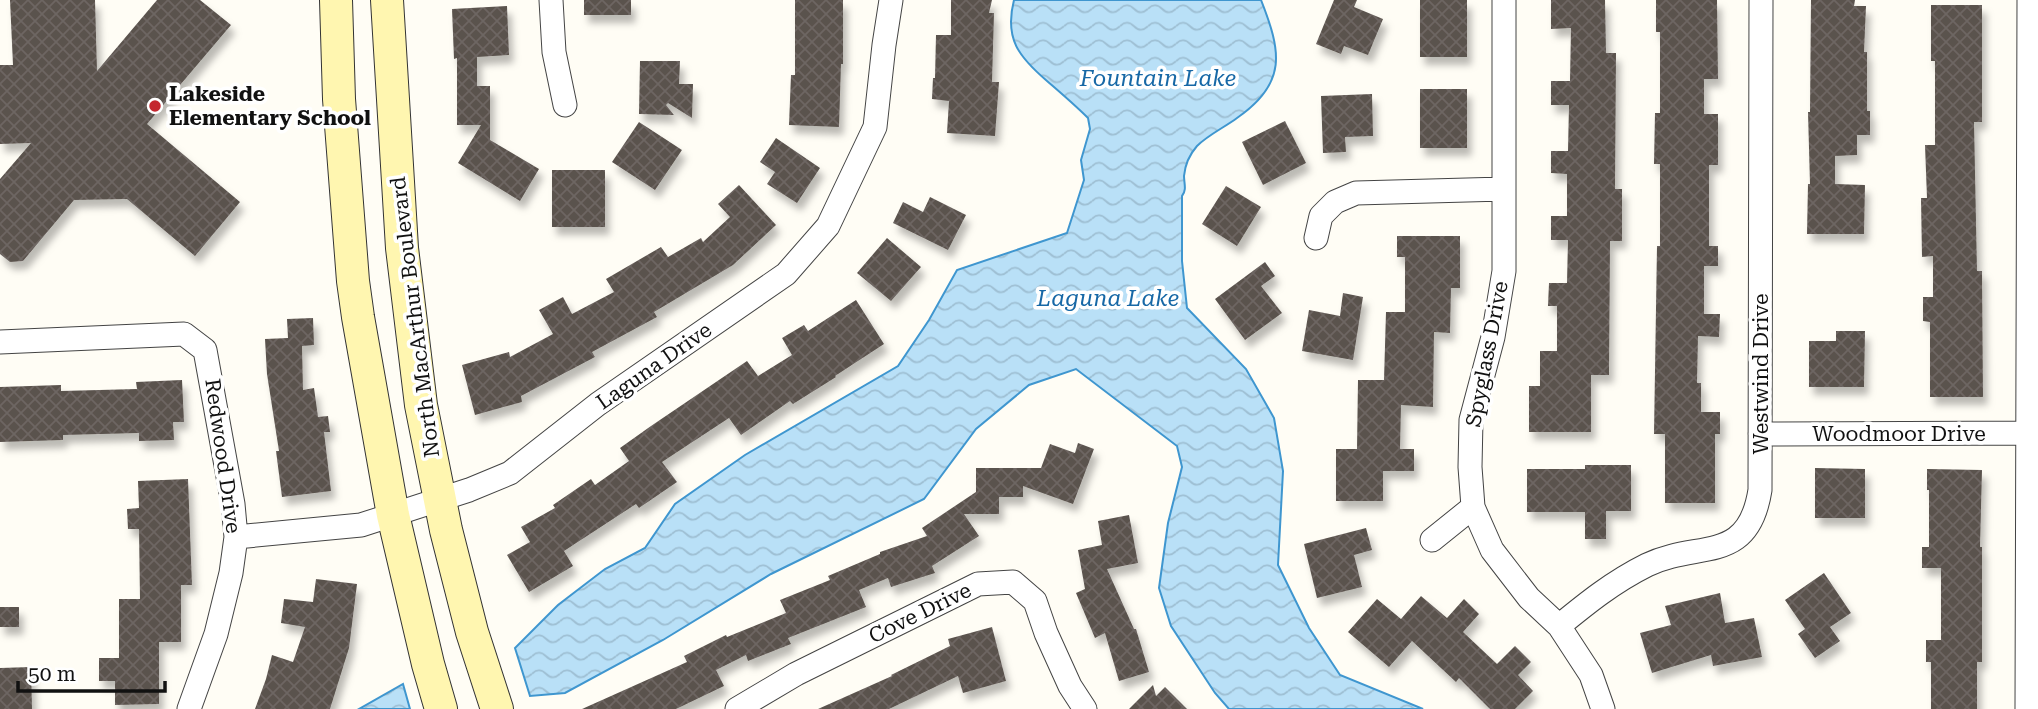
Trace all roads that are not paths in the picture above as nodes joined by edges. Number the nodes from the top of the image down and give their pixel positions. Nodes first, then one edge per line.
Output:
1 (335, 0) edge
2 (387, 0) edge
3 (551, 0) edge
4 (891, 0) edge
5 (1504, 0) edge
6 (1761, 0) edge
7 (2029, 0) edge
8 (392, 95) junction
9 (339, 99) junction
10 (565, 105) dead end
11 (1504, 189) junction
12 (1316, 238) dead end
13 (0, 342) edge
14 (2033, 433) edge
15 (1760, 434) junction
16 (439, 500) junction
17 (1473, 507) junction
18 (393, 515) junction
19 (236, 537) junction
20 (1432, 540) dead end
21 (1559, 626) junction
22 (189, 709) edge
23 (441, 709) edge
24 (497, 709) edge
25 (737, 709) edge
26 (1085, 709) edge
27 (1603, 709) edge
28 (2027, 709) edge

1 - 9 main road
2 - 8 main road, North MacArthur Boulevard
3 - 10 street
4 - 16 street, Laguna Drive
5 - 11 street, Spyglass Drive
6 - 15 street, Westwind Drive
7 - 14 street
8 - 9 main road
8 - 16 main road, North MacArthur Boulevard
9 - 18 main road
11 - 12 street
11 - 17 street, Spyglass Drive
13 - 19 street, Redwood Drive
14 - 15 street, Woodmoor Drive
14 - 28 street
15 - 21 street, Westwind Drive
16 - 18 street, Laguna Drive
16 - 24 main road, North MacArthur Boulevard
17 - 20 street
17 - 21 street, Spyglass Drive
18 - 19 street, Laguna Drive
18 - 23 main road
19 - 22 street, Redwood Drive
21 - 27 street, Spyglass Drive
25 - 26 street, Cove Drive

